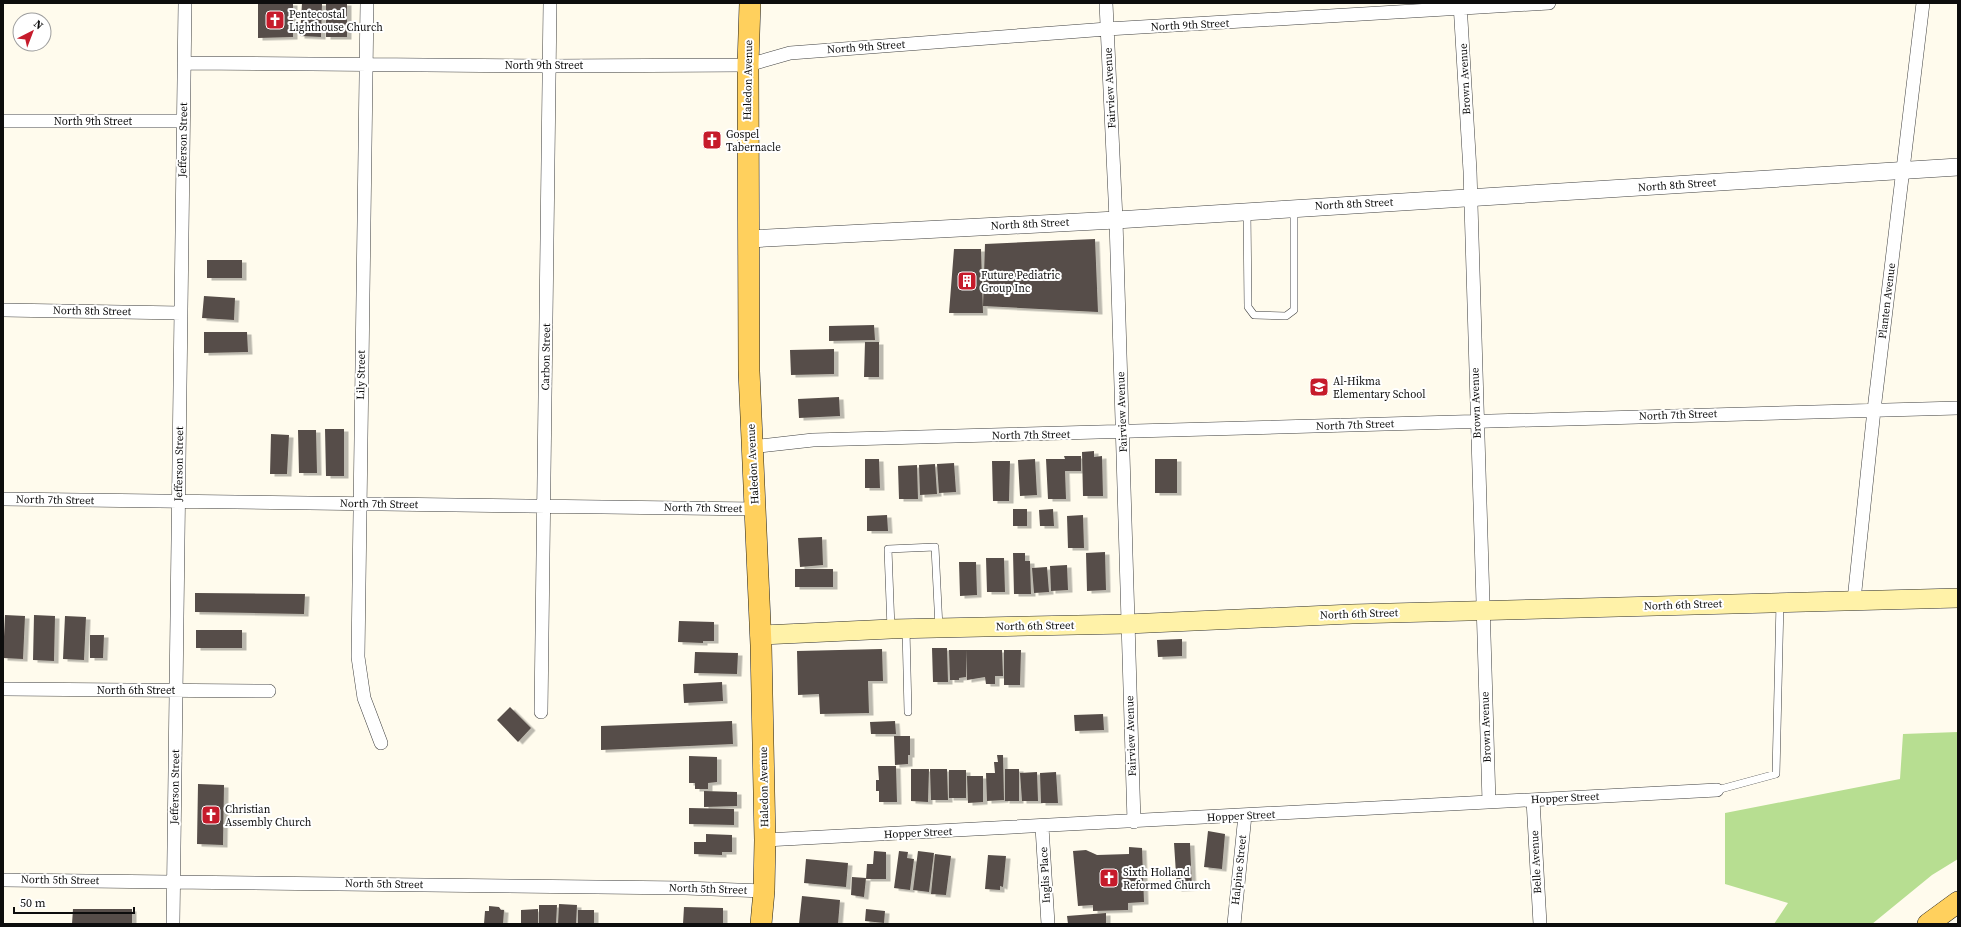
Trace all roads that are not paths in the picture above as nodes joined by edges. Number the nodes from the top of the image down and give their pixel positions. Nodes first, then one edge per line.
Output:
1 (185, 3) edge
2 (367, 3) edge
3 (550, 3) edge
4 (750, 3) edge
5 (1106, 3) edge
6 (1549, 3) edge
7 (1922, 3) edge
8 (1461, 6) edge
9 (1108, 29) junction
10 (184, 63) junction
11 (366, 65) junction
12 (748, 65) junction
13 (549, 66) junction
14 (3, 121) edge
15 (183, 121) junction
16 (1958, 167) edge
17 (1903, 170) junction
18 (1470, 198) junction
19 (1294, 208) junction
20 (1247, 211) junction
21 (1116, 220) junction
22 (749, 239) junction
23 (3, 310) edge
24 (181, 313) junction
25 (1958, 408) edge
26 (1874, 410) junction
27 (1476, 421) junction
28 (1122, 432) junction
29 (751, 447) junction
30 (3, 499) edge
31 (179, 502) junction
32 (360, 504) junction
33 (544, 506) junction
34 (756, 509) junction
35 (1958, 598) edge
36 (1854, 600) junction
37 (1780, 602) junction
38 (1482, 612) junction
39 (1127, 624) junction
40 (939, 628) junction
41 (899, 629) junction
42 (760, 635) junction
43 (3, 689) edge
44 (177, 690) junction
45 (268, 691) dead end
46 (541, 712) dead end
47 (908, 712) dead end
48 (381, 743) dead end
49 (1718, 790) joint
50 (1533, 800) junction
51 (1488, 802) junction
52 (1245, 815) junction
53 (1134, 822) junction
54 (1042, 827) junction
55 (765, 840) junction
56 (3, 880) edge
57 (173, 881) junction
58 (764, 891) junction
59 (1958, 902) edge
60 (173, 924) edge
61 (761, 924) edge
62 (1048, 924) edge
63 (1234, 924) edge
64 (1540, 924) edge
65 (1928, 924) edge

1 - 10 street, Jefferson Street
2 - 11 street, Lily Street
3 - 13 street, Carbon Street
4 - 12 main road, Haledon Avenue
5 - 9 street, Fairview Avenue
6 - 8 street, North 9th Street
7 - 17 street, Planten Avenue
8 - 9 street, North 9th Street
8 - 18 street, Brown Avenue
9 - 12 street, North 9th Street
9 - 21 street, Fairview Avenue
10 - 11 street, North 9th Street
10 - 15 street, Jefferson Street
11 - 13 street, North 9th Street
11 - 32 street, Lily Street
12 - 13 street, North 9th Street
12 - 22 main road, Haledon Avenue
13 - 33 street, Carbon Street
14 - 15 street, North 9th Street
15 - 24 street, Jefferson Street
16 - 17 street, North 8th Street
17 - 18 street, North 8th Street
17 - 26 street, Planten Avenue
18 - 19 street, North 8th Street
18 - 27 street, Brown Avenue
19 - 20 street, North 8th Street
19 - 20 lane
20 - 21 street, North 8th Street
21 - 22 street, North 8th Street
21 - 28 street, Fairview Avenue
22 - 29 main road, Haledon Avenue
23 - 24 street, North 8th Street
24 - 31 street, Jefferson Street
25 - 26 street, North 7th Street
26 - 27 street, North 7th Street
26 - 36 street, Planten Avenue
27 - 28 street, North 7th Street
27 - 38 street, Brown Avenue
28 - 29 street, North 7th Street
28 - 39 street, Fairview Avenue
29 - 34 main road, Haledon Avenue
30 - 31 street, North 7th Street
31 - 32 street, North 7th Street
31 - 44 street, Jefferson Street
32 - 33 street, North 7th Street
32 - 48 street, Lily Street
33 - 34 street, North 7th Street
33 - 46 street, Carbon Street
34 - 42 main road, Haledon Avenue
35 - 36 main road, North 6th Street
36 - 37 main road, North 6th Street
37 - 38 main road, North 6th Street
37 - 49 lane
38 - 39 main road, North 6th Street
38 - 51 street, Brown Avenue
39 - 40 main road, North 6th Street
39 - 53 street, Fairview Avenue
40 - 41 main road, North 6th Street
40 - 41 lane
41 - 42 main road, North 6th Street
41 - 47 lane
42 - 55 main road, Haledon Avenue
43 - 44 street, North 6th Street
44 - 45 street, North 6th Street
44 - 57 street, Jefferson Street
49 - 50 street, Hopper Street
50 - 51 street, Hopper Street
50 - 64 street, Belle Avenue
51 - 52 street, Hopper Street
52 - 53 street, Hopper Street
52 - 63 street, Halpine Street
53 - 54 street, Hopper Street
54 - 55 street, Hopper Street
54 - 62 street, Inglis Place
55 - 58 main road, Haledon Avenue
56 - 57 street, North 5th Street
57 - 58 street, North 5th Street
57 - 60 street, Jefferson Street
58 - 61 main road, Haledon Avenue
59 - 65 main road

